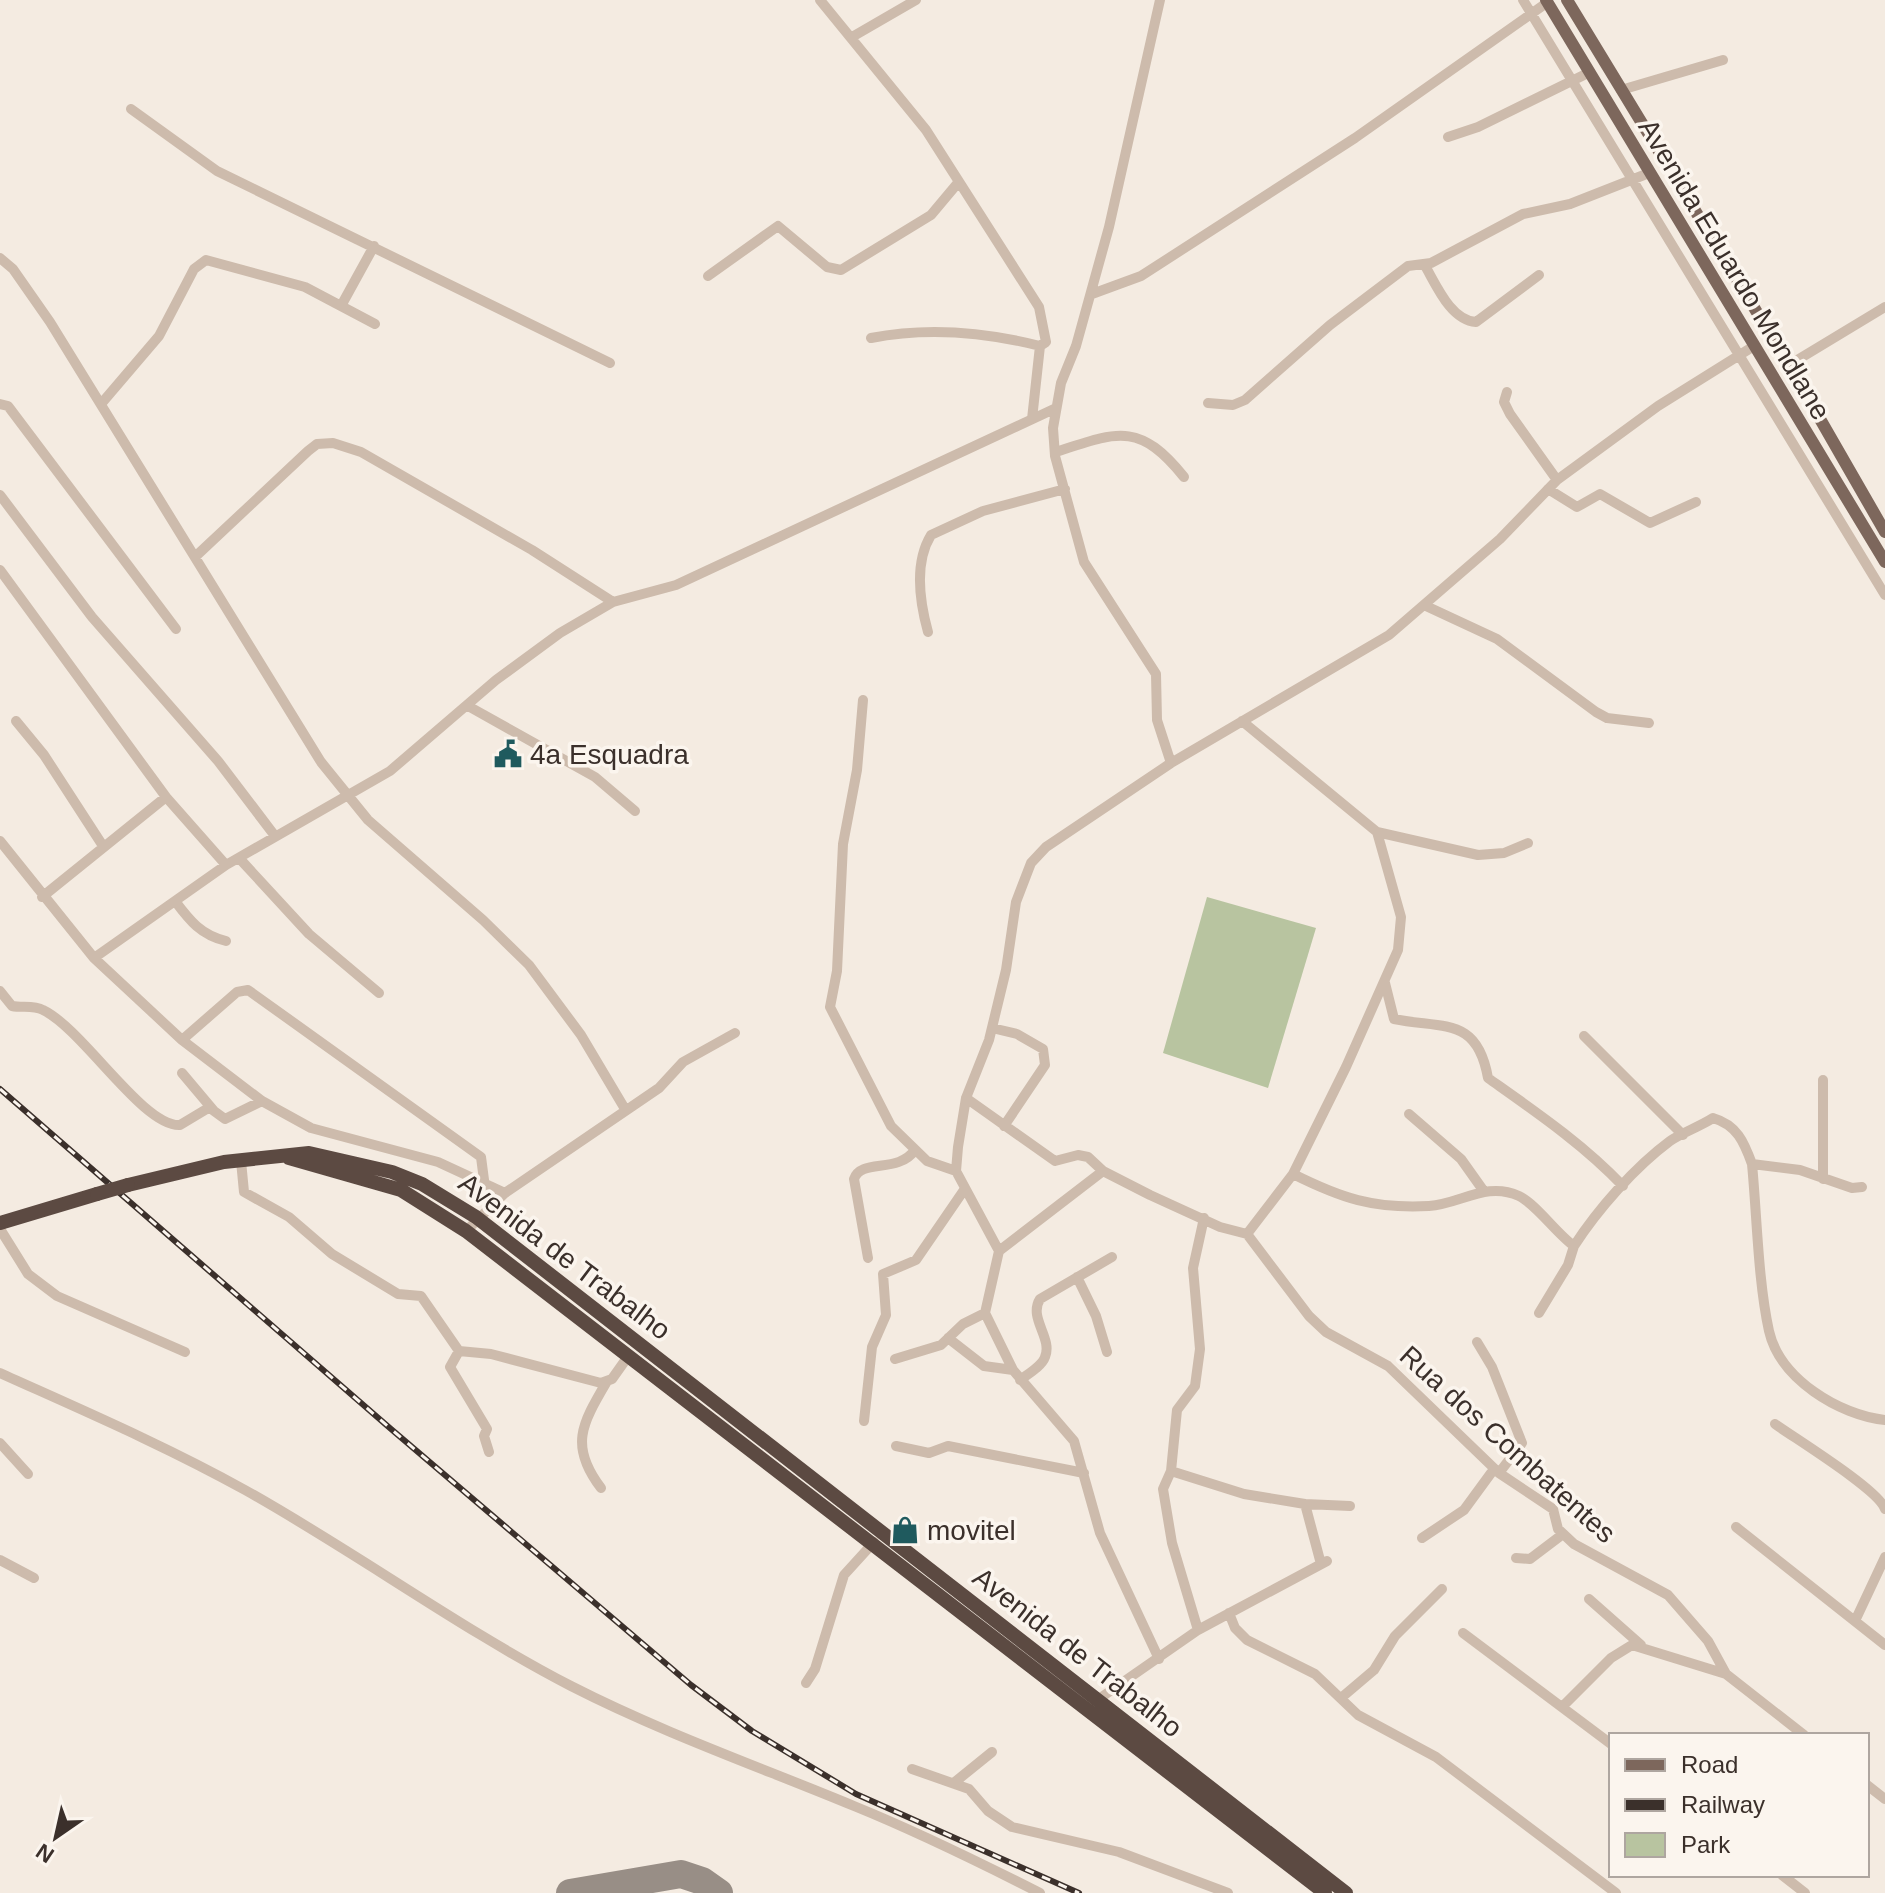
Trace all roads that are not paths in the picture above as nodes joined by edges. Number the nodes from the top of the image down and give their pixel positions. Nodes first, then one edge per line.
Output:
1 (820, 0) edge
2 (916, 0) edge
3 (1160, 0) edge
4 (1523, 0) edge
5 (1567, 0) edge
6 (1547, 1) edge
7 (1531, 13) junction
8 (852, 37) junction
9 (1590, 39) junction
10 (1574, 47) junction
11 (1723, 60) dead end
12 (1588, 73) junction
13 (1572, 81) junction
14 (1621, 90) junction
15 (131, 109) dead end
16 (1448, 137) dead end
17 (1649, 173) junction
18 (1631, 180) junction
19 (957, 184) junction
20 (374, 246) junction
21 (0, 258) edge
22 (1424, 264) junction
23 (1539, 275) dead end
24 (708, 276) dead end
25 (1092, 294) junction
26 (341, 306) junction
27 (1885, 307) edge
28 (375, 324) dead end
29 (871, 338) dead end
30 (1040, 346) junction
31 (1754, 346) junction
32 (1738, 356) junction
33 (610, 363) dead end
34 (1789, 365) junction
35 (1772, 376) junction
36 (1507, 392) dead end
37 (1208, 403) dead end
38 (0, 404) edge
39 (101, 404) junction
40 (1054, 409) junction
41 (1032, 419) junction
42 (1056, 452) junction
43 (1184, 477) dead end
44 (1557, 480) junction
45 (1065, 489) junction
46 (1548, 489) junction
47 (0, 495) edge
48 (1696, 502) dead end
49 (1885, 532) edge
50 (196, 556) junction
51 (1885, 562) edge
52 (0, 570) edge
53 (1885, 595) edge
54 (613, 602) junction
55 (1426, 606) junction
56 (176, 629) dead end
57 (928, 632) dead end
58 (863, 700) dead end
59 (468, 706) junction
60 (16, 721) dead end
61 (1242, 721) junction
62 (1649, 723) dead end
63 (1171, 763) junction
64 (166, 797) junction
65 (348, 797) junction
66 (635, 811) dead end
67 (1377, 832) junction
68 (275, 836) junction
69 (0, 841) edge
70 (1528, 843) dead end
71 (103, 846) junction
72 (239, 858) junction
73 (226, 865) junction
74 (42, 897) junction
75 (175, 901) junction
76 (226, 941) dead end
77 (94, 958) junction
78 (1385, 983) junction
79 (0, 991) edge
80 (379, 993) dead end
81 (992, 1028) junction
82 (735, 1033) dead end
83 (1584, 1036) dead end
84 (182, 1040) junction
85 (182, 1073) dead end
86 (1823, 1080) dead end
87 (966, 1098) junction
88 (262, 1101) junction
89 (210, 1107) junction
90 (625, 1109) junction
91 (1409, 1114) dead end
92 (1004, 1126) junction
93 (1683, 1135) junction
94 (915, 1150) junction
95 (285, 1157) junction
96 (241, 1161) junction
97 (1752, 1164) junction
98 (956, 1171) junction
99 (1103, 1171) junction
100 (1293, 1174) junction
101 (1823, 1179) junction
102 (484, 1180) junction
103 (1623, 1186) junction
104 (1862, 1187) dead end
105 (964, 1190) junction
106 (1483, 1190) junction
107 (505, 1193) junction
108 (476, 1217) junction
109 (1204, 1218) junction
110 (0, 1226) edge
111 (466, 1231) junction
112 (1247, 1234) junction
113 (1574, 1246) junction
114 (999, 1251) junction
115 (1112, 1257) dead end
116 (868, 1258) dead end
117 (1077, 1277) junction
118 (570, 1290) junction
119 (560, 1302) junction
120 (985, 1313) junction
121 (1539, 1313) dead end
122 (948, 1338) junction
123 (1477, 1342) dead end
124 (459, 1351) junction
125 (185, 1352) dead end
126 (1107, 1352) dead end
127 (629, 1355) junction
128 (895, 1359) dead end
129 (1013, 1370) junction
130 (0, 1373) edge
131 (1020, 1380) junction
132 (606, 1383) junction
133 (697, 1398) junction
134 (1885, 1420) edge
135 (864, 1421) dead end
136 (1775, 1424) dead end
137 (0, 1443) edge
138 (896, 1446) dead end
139 (489, 1452) dead end
140 (1171, 1471) junction
141 (1496, 1471) junction
142 (1084, 1473) junction
143 (28, 1474) dead end
144 (801, 1478) junction
145 (601, 1488) dead end
146 (1305, 1504) junction
147 (1350, 1506) dead end
148 (1885, 1509) edge
149 (1736, 1527) dead end
150 (1563, 1534) junction
151 (1422, 1538) dead end
152 (874, 1542) junction
153 (1885, 1557) edge
154 (1516, 1558) dead end
155 (0, 1560) edge
156 (928, 1576) junction
157 (34, 1578) dead end
158 (1442, 1589) dead end
159 (1589, 1599) dead end
160 (1229, 1613) junction
161 (1855, 1621) junction
162 (1198, 1630) junction
163 (1463, 1633) dead end
164 (1885, 1645) edge
165 (1642, 1646) junction
166 (1159, 1659) junction
167 (1726, 1674) junction
168 (806, 1683) dead end
169 (1341, 1698) junction
170 (1092, 1704) junction
171 (1562, 1707) junction
172 (1801, 1733) edge
173 (1609, 1742) edge
174 (992, 1752) dead end
175 (912, 1769) dead end
176 (955, 1782) junction
177 (1869, 1787) edge
178 (1885, 1799) edge
179 (1287, 1856) junction
180 (1785, 1877) edge
181 (1040, 1893) edge
182 (1228, 1893) edge
183 (1325, 1893) edge
184 (1346, 1893) edge
185 (1616, 1893) edge
186 (1805, 1893) edge

1 - 8 street
2 - 8 street
3 - 25 street
4 - 7 street
5 - 9 main road, Avenida Eduardo Mondlane
6 - 7 street
6 - 10 main road, Avenida Eduardo Mondlane
7 - 13 street
7 - 25 street
8 - 19 street
9 - 10 main road
9 - 14 main road, Avenida Eduardo Mondlane
10 - 12 main road, Avenida Eduardo Mondlane
11 - 14 street
12 - 13 street
12 - 17 main road, Avenida Eduardo Mondlane
13 - 16 street
13 - 18 street
14 - 34 main road, Avenida Eduardo Mondlane
15 - 20 street
17 - 18 street
17 - 31 main road, Avenida Eduardo Mondlane
18 - 22 street
18 - 32 street
19 - 24 street
19 - 30 street
20 - 26 street
20 - 33 street
21 - 39 street
22 - 23 street
22 - 37 street
25 - 40 street
26 - 28 street
26 - 39 street
27 - 34 street
29 - 30 street
30 - 41 street
31 - 32 street
31 - 35 main road, Avenida Eduardo Mondlane
32 - 44 street
32 - 53 street
34 - 35 main road
34 - 49 main road, Avenida Eduardo Mondlane
35 - 51 main road, Avenida Eduardo Mondlane
36 - 44 street
38 - 56 street
39 - 50 street
40 - 41 street
40 - 42 street
41 - 54 street
42 - 43 street
42 - 45 street
44 - 46 street
45 - 57 street
45 - 63 street
46 - 48 street
46 - 55 street
47 - 68 street
50 - 54 street
50 - 65 street
52 - 64 street
54 - 59 street
55 - 61 street
55 - 62 street
58 - 94 street
59 - 65 street
59 - 66 street
60 - 71 street
61 - 63 street
61 - 67 street
63 - 81 street
64 - 71 street
64 - 73 street
65 - 68 street
65 - 90 street
67 - 70 street
67 - 78 street
68 - 72 street
69 - 74 street
71 - 74 street
72 - 73 street
72 - 80 street
73 - 75 street
74 - 77 street
75 - 76 street
75 - 77 street
77 - 84 street
78 - 100 street
78 - 103 street
79 - 89 street
81 - 87 street
81 - 92 street
82 - 90 street
83 - 93 street
84 - 88 street
84 - 102 street
85 - 89 street
86 - 101 street
87 - 92 street
87 - 98 street
88 - 89 street
88 - 102 street
90 - 107 street
91 - 106 street
92 - 99 street
93 - 97 street
93 - 103 street
94 - 98 street
94 - 116 street
95 - 96 highway
95 - 108 highway, Avenida de Trabalho
95 - 111 highway, Avenida de Trabalho
96 - 110 highway, bridge
96 - 124 street
97 - 101 street
97 - 134 street
98 - 105 street
99 - 109 street
99 - 114 street
100 - 106 street
100 - 112 street
101 - 104 street
102 - 107 street
103 - 113 street
105 - 114 street
105 - 135 street
106 - 113 street
107 - 108 street
108 - 111 street
108 - 118 highway, Avenida de Trabalho
109 - 112 street
109 - 140 street
110 - 125 street
111 - 119 highway, Avenida de Trabalho
112 - 141 street, Rua dos Combatentes
113 - 121 street
114 - 120 street
115 - 117 street
117 - 126 street
117 - 131 street
118 - 119 highway
118 - 133 highway, Avenida de Trabalho
119 - 127 highway, Avenida de Trabalho
120 - 122 street
120 - 129 street
122 - 128 street
122 - 129 street
123 - 141 street
124 - 132 street
124 - 139 street
127 - 132 street
127 - 133 highway, Avenida de Trabalho
129 - 131 street
130 - 181 street
131 - 142 street
132 - 145 street
133 - 144 highway, Avenida de Trabalho
136 - 148 street
137 - 143 street
138 - 142 street
140 - 146 street
140 - 162 street
141 - 150 street, Rua dos Combatentes
141 - 151 street
142 - 166 street
144 - 152 highway, Avenida de Trabalho
144 - 156 highway, Avenida de Trabalho
146 - 147 street
146 - 160 street
149 - 161 street
150 - 154 street
150 - 167 street, Rua dos Combatentes
152 - 156 highway, Avenida de Trabalho
152 - 168 street
153 - 161 street
155 - 157 street
156 - 170 highway, Avenida de Trabalho
158 - 169 street
159 - 165 street
160 - 162 street
160 - 169 street
161 - 164 street
162 - 166 street
163 - 171 street
165 - 167 street
165 - 171 street
166 - 170 street
167 - 172 street, Rua dos Combatentes
169 - 185 street
170 - 179 highway, Avenida de Trabalho
171 - 173 street
174 - 176 street
175 - 176 street
176 - 182 street
177 - 178 street
179 - 183 highway, Avenida de Trabalho
179 - 184 highway, Avenida de Trabalho
180 - 186 street

